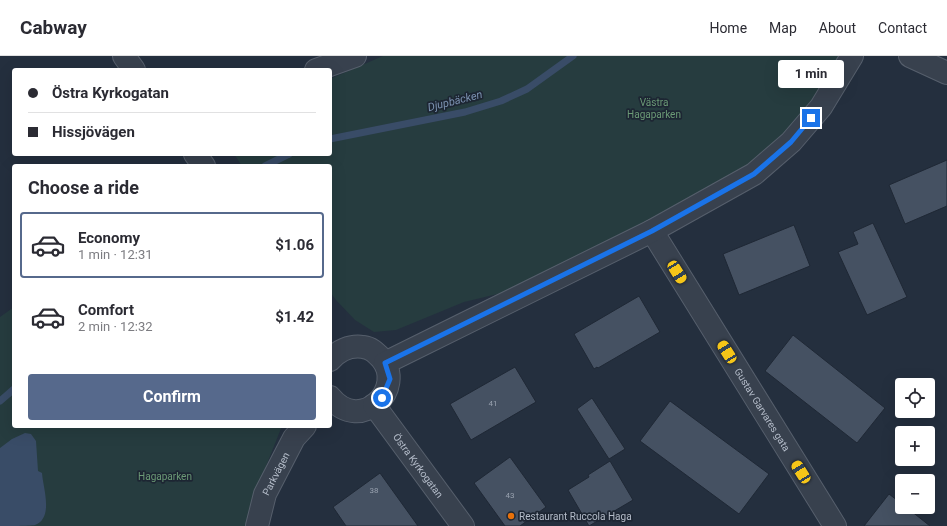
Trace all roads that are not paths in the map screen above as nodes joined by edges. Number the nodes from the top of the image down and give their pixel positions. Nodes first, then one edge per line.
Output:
1 (124, 56) edge
2 (355, 56) edge
3 (852, 56) edge
4 (910, 56) edge
5 (133, 68) edge
6 (322, 68) edge
7 (947, 73) edge
8 (652, 231) junction
9 (332, 352) edge
10 (385, 363) junction
11 (332, 402) edge
12 (374, 405) junction
13 (303, 428) edge
14 (257, 526) edge
15 (463, 526) edge
16 (835, 526) edge

1 - 5 street
2 - 6 street
3 - 8 street
4 - 7 street
8 - 10 street
8 - 16 street, Gustav Garvares gata
9 - 10 street
10 - 12 street
11 - 12 street
12 - 15 street, Östra Kyrkogatan
13 - 14 street, Parkvägen

